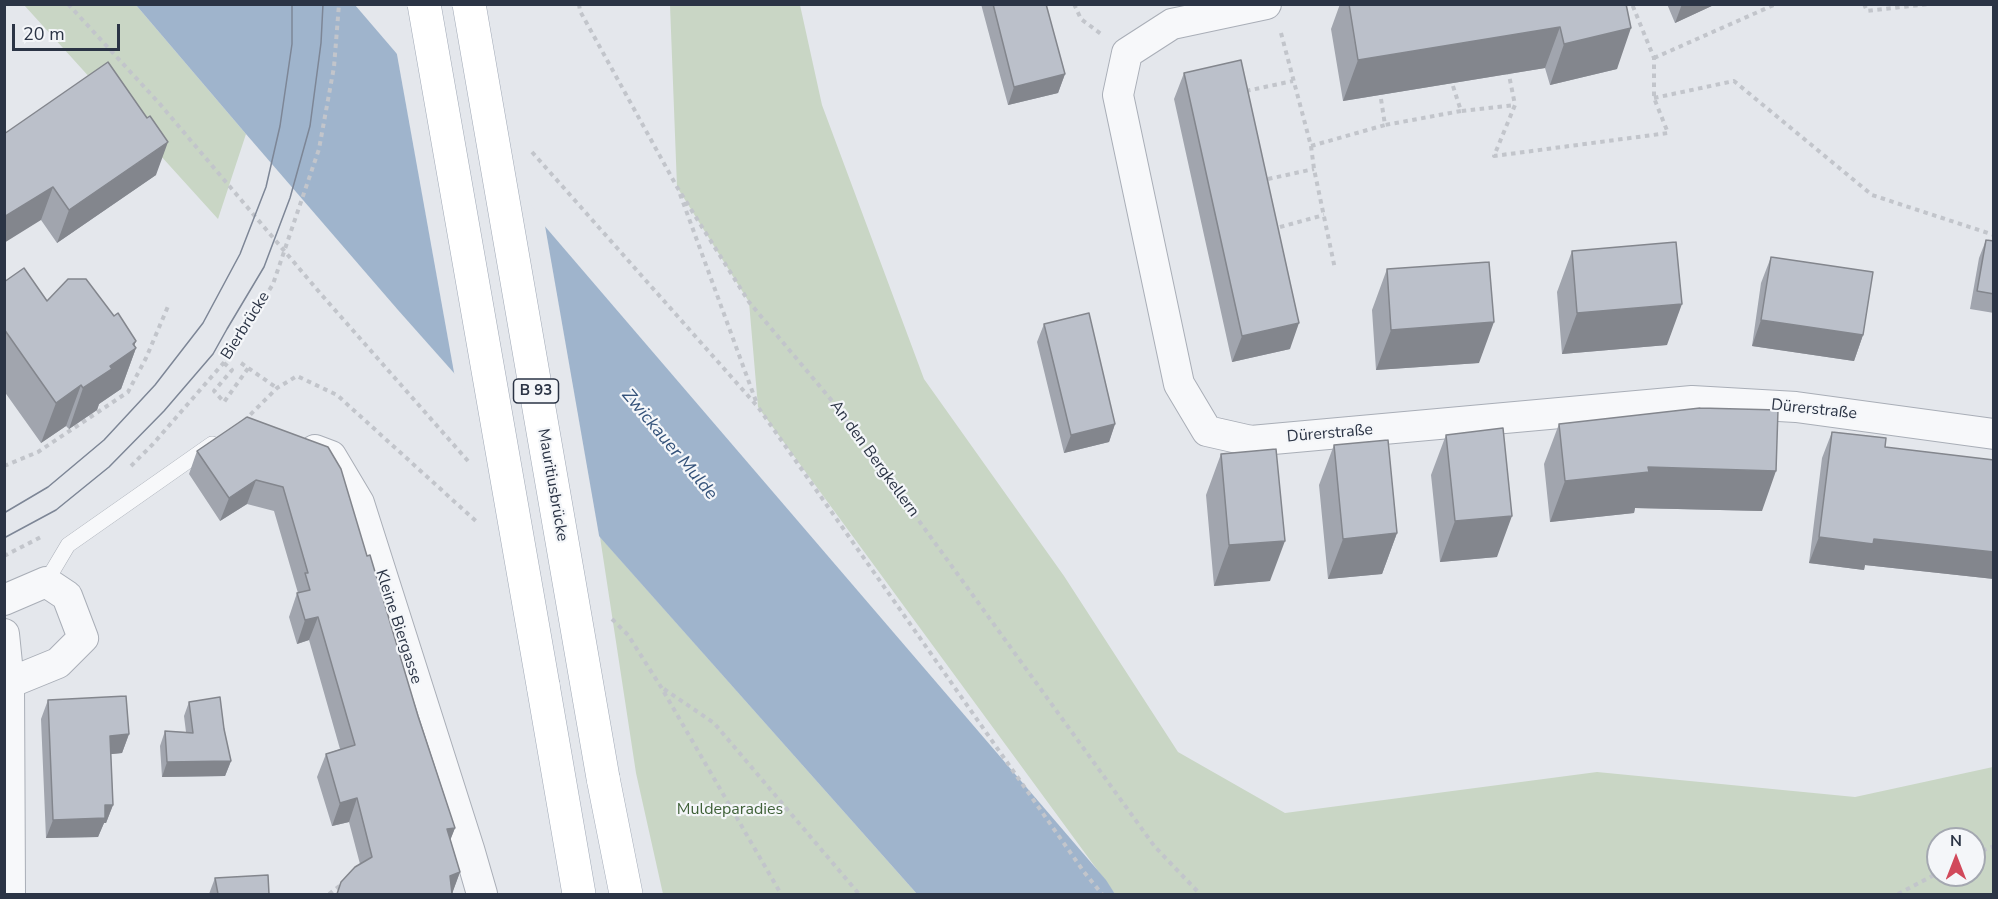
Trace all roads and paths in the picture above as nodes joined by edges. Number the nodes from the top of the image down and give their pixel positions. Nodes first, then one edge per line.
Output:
1 (68, 4) edge
2 (339, 4) edge
3 (424, 4) edge
4 (469, 4) edge
5 (579, 4) edge
6 (1074, 4) edge
7 (1632, 4) edge
8 (1776, 4) edge
9 (1864, 4) edge
10 (1928, 4) edge
11 (1272, 15) edge
12 (1128, 53) junction
13 (1654, 58) junction
14 (1506, 60) edge
15 (1293, 81) junction
16 (1453, 86) dead end
17 (1246, 92) edge
18 (1654, 98) junction
19 (1381, 99) dead end
20 (1515, 105) junction
21 (1461, 111) junction
22 (1385, 125) junction
23 (1311, 146) junction
24 (529, 148) dead end
25 (1314, 169) junction
26 (1268, 179) edge
27 (677, 187) junction
28 (1324, 215) junction
29 (1280, 227) edge
30 (1994, 235) edge
31 (1335, 269) dead end
32 (320, 293) dead end
33 (169, 304) dead end
34 (225, 361) junction
35 (242, 363) dead end
36 (249, 367) junction
37 (278, 388) junction
38 (758, 407) junction
39 (242, 423) joint
40 (1994, 434) edge
41 (286, 440) edge
42 (4, 466) edge
43 (124, 474) dead end
44 (486, 530) dead end
45 (46, 533) dead end
46 (4, 556) edge
47 (46, 582) junction
48 (4, 600) edge
49 (4, 634) edge
50 (9, 683) junction
51 (1926, 879) edge
52 (343, 883) edge
53 (10, 894) edge
54 (329, 894) edge
55 (482, 894) edge
56 (579, 894) edge
57 (626, 894) edge
58 (780, 894) edge
59 (859, 894) edge
60 (1102, 894) edge
61 (1200, 894) edge
62 (1898, 894) edge

1 - 32 path
2 - 34 path, Bierbrücke, bridge
3 - 56 main road, B 93, bridge
4 - 57 main road, Mauritiusbrücke / B 93, bridge
5 - 27 path, An den Bergkellern
6 - 12 path
7 - 13 path
8 - 13 path
9 - 10 path
11 - 12 street
11 - 15 path
12 - 40 street, Dürerstraße
13 - 18 path
14 - 20 path
15 - 17 path
15 - 23 path
16 - 21 path
18 - 20 path
18 - 30 path
19 - 22 path
20 - 21 path
21 - 22 path
22 - 23 path
23 - 25 path
24 - 38 path
25 - 26 path
25 - 28 path
27 - 38 path
27 - 61 path, An den Bergkellern
28 - 29 path
28 - 31 path
33 - 42 path
34 - 36 path
34 - 43 path, Bierbrücke
35 - 36 path
36 - 37 path
37 - 39 path
37 - 44 path
38 - 60 path
39 - 47 lane
41 - 55 street, Kleine Biergasse
45 - 46 path
47 - 48 street
47 - 50 street
49 - 50 street
50 - 53 street
51 - 62 path
52 - 54 path
58 - 59 path

